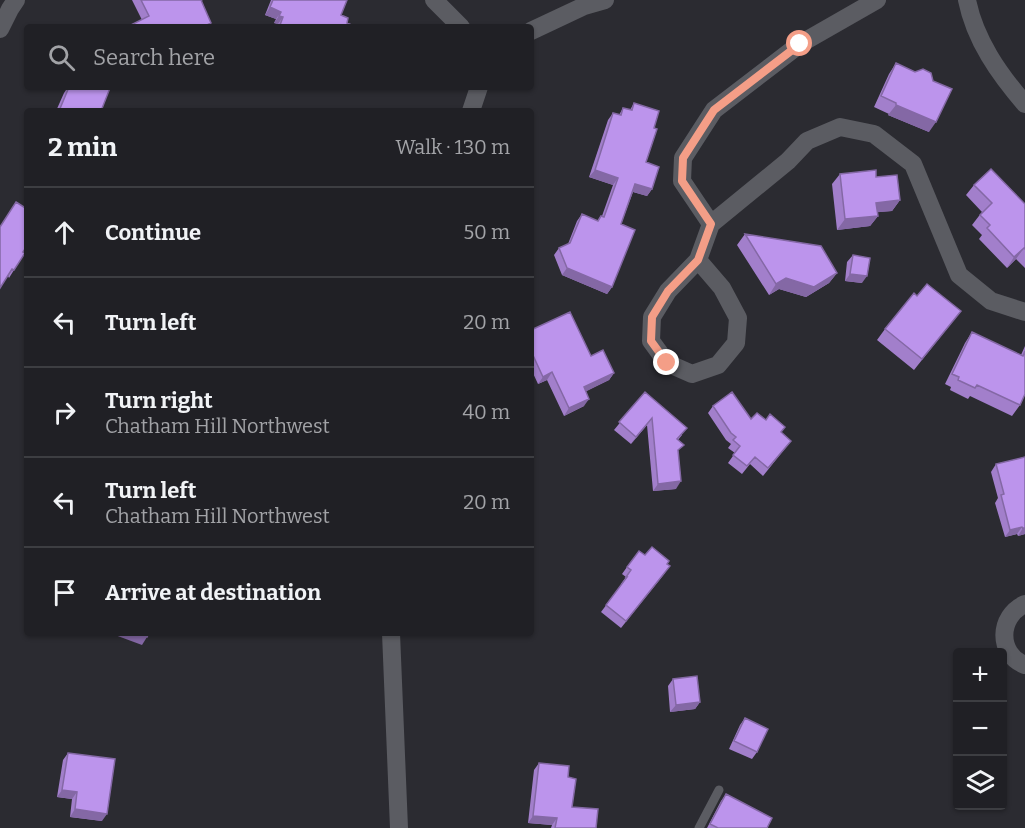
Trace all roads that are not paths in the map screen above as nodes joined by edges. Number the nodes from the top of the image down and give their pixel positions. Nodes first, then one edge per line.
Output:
1 (16, 0) edge
2 (434, 0) edge
3 (605, 0) edge
4 (877, 0) edge
5 (967, 0) edge
6 (458, 24) edge
7 (0, 29) edge
8 (534, 30) edge
9 (478, 90) edge
10 (1025, 104) edge
11 (472, 108) edge
12 (711, 224) junction
13 (698, 260) junction
14 (1025, 312) edge
15 (1025, 604) edge
16 (391, 636) edge
17 (1025, 665) edge
18 (719, 790) dead end
19 (399, 828) edge
20 (699, 828) edge

1 - 7 street
2 - 6 street
3 - 8 street
4 - 12 street
5 - 10 street
9 - 11 street
12 - 13 street
12 - 14 street
13 - 13 street
15 - 17 street
16 - 19 street
18 - 20 lane

